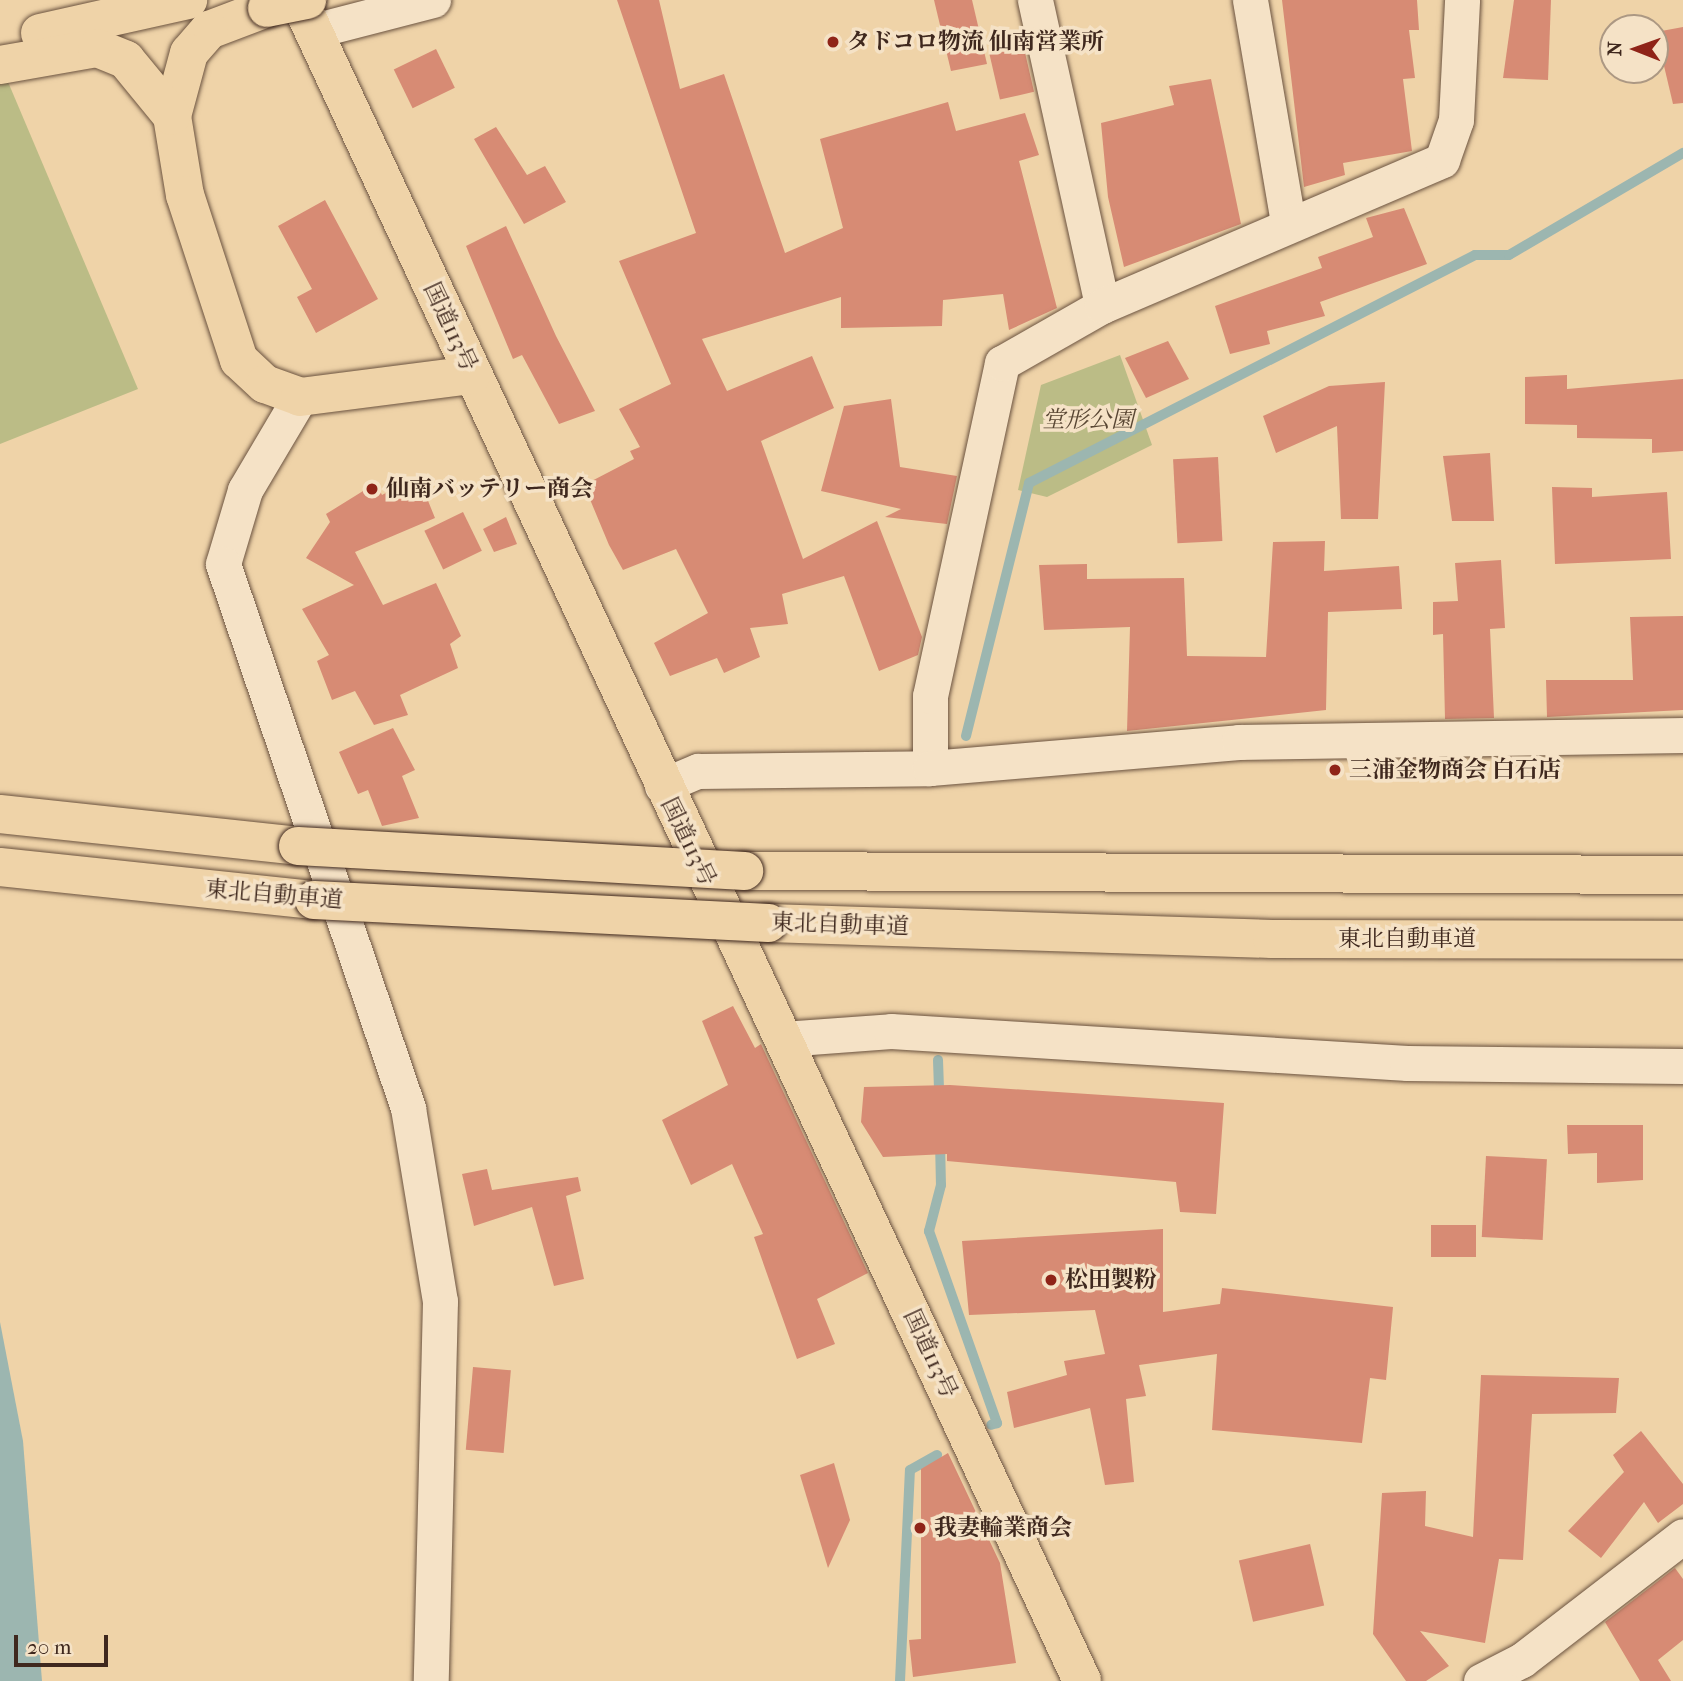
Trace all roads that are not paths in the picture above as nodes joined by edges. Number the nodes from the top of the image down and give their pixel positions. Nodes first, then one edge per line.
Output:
1 (188, 0) edge
2 (1035, 0) edge
3 (1250, 0) edge
4 (1462, 0) edge
5 (428, 1) edge
6 (297, 10) edge
7 (9, 52) edge
8 (172, 116) junction
9 (1288, 222) junction
10 (1102, 306) junction
11 (471, 375) junction
12 (300, 397) junction
13 (1683, 735) edge
14 (930, 768) junction
15 (662, 786) junction
16 (0, 814) edge
17 (0, 867) edge
18 (1683, 875) edge
19 (1683, 940) edge
20 (783, 1039) junction
21 (1683, 1066) edge
22 (1683, 1536) edge
23 (431, 1681) edge
24 (1082, 1681) edge
25 (1481, 1681) edge

1 - 7 highway
2 - 10 street
3 - 9 street
4 - 9 street
5 - 6 street
6 - 8 highway
6 - 11 highway, 国道113号
7 - 8 highway
8 - 12 highway
9 - 10 street
10 - 14 street
11 - 12 highway
11 - 15 highway, 国道113号
12 - 23 street
13 - 14 street
14 - 15 street
15 - 20 highway, 国道113号
16 - 18 highway, bridge
17 - 19 highway, 東北自動車道, bridge
20 - 21 street
20 - 24 highway, 国道113号
22 - 25 street

